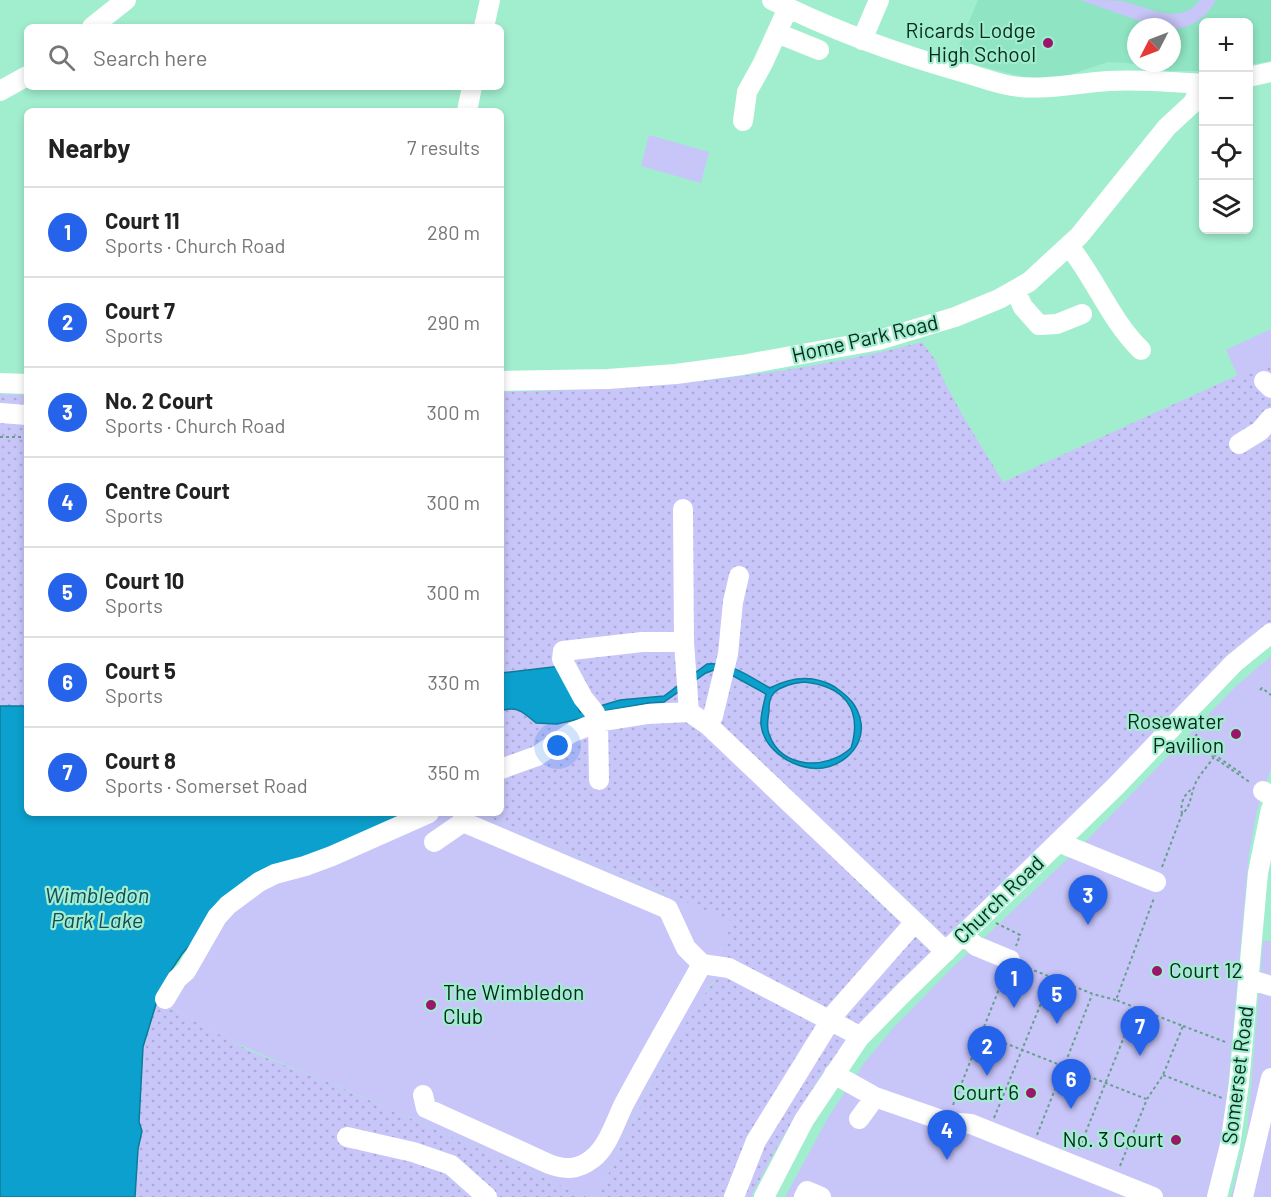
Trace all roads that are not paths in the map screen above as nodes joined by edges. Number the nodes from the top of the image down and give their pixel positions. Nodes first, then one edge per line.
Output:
1 (490, 0) edge
2 (879, 0) edge
3 (776, 2) edge
4 (116, 3) edge
5 (95, 24) edge
6 (485, 24) edge
7 (777, 33) junction
8 (862, 40) junction
9 (819, 50) dead end
10 (1271, 72) edge
11 (1253, 76) edge
12 (24, 78) edge
13 (1199, 84) edge
14 (471, 90) edge
15 (0, 91) edge
16 (1199, 92) edge
17 (468, 108) edge
18 (743, 121) dead end
19 (1069, 246) junction
20 (1015, 290) junction
21 (1082, 314) dead end
22 (1141, 350) dead end
23 (504, 381) edge
24 (0, 383) edge
25 (24, 384) edge
26 (0, 413) edge
27 (24, 415) edge
28 (1270, 426) edge
29 (1239, 444) dead end
30 (683, 509) dead end
31 (739, 576) dead end
32 (1271, 633) edge
33 (684, 642) junction
34 (689, 712) junction
35 (598, 722) junction
36 (708, 725) junction
37 (504, 768) edge
38 (599, 780) dead end
39 (1268, 799) edge
40 (422, 816) edge
41 (463, 818) edge
42 (434, 842) dead end
43 (1058, 842) junction
44 (1156, 882) road end
45 (915, 922) junction
46 (1262, 929) edge
47 (964, 935) junction
48 (946, 952) junction
49 (1010, 960) road end
50 (702, 964) junction
51 (1248, 979) junction
52 (1271, 986) edge
53 (165, 999) dead end
54 (831, 1021) junction
55 (860, 1038) junction
56 (834, 1074) junction
57 (1271, 1078) edge
58 (423, 1095) dead end
59 (875, 1097) junction
60 (859, 1119) dead end
61 (347, 1137) dead end
62 (487, 1197) edge
63 (734, 1197) edge
64 (764, 1197) edge
65 (804, 1197) edge
66 (821, 1197) edge
67 (1153, 1197) edge
68 (1217, 1197) edge
69 (1243, 1197) edge

1 - 6 street
2 - 8 street
3 - 7 street
3 - 8 street
4 - 5 street
7 - 9 street
7 - 18 street
8 - 13 street
10 - 11 street
12 - 15 street
14 - 17 street
16 - 19 street, Home Park Road
19 - 20 street, Home Park Road
19 - 22 street
20 - 21 street
20 - 23 street, Home Park Road
24 - 25 street
26 - 27 street
28 - 29 street
30 - 33 street
31 - 36 street
32 - 43 street, Church Road
33 - 34 street
33 - 35 street
34 - 35 street
34 - 36 street
35 - 37 street
35 - 38 street
36 - 45 street
39 - 46 street, Somerset Road
40 - 53 street
41 - 42 street
41 - 50 street
43 - 44 street
43 - 47 street, Church Road
45 - 48 street
45 - 54 street
46 - 51 street, Somerset Road
47 - 48 street, Church Road
47 - 49 street
48 - 55 street, Church Road
50 - 54 street
50 - 58 street
51 - 52 street
51 - 68 street, Somerset Road
54 - 55 street
54 - 63 street
55 - 56 street, Church Road
56 - 59 street
56 - 64 street, Church Road
57 - 69 street
59 - 60 street
59 - 67 street
61 - 62 street
65 - 66 street

